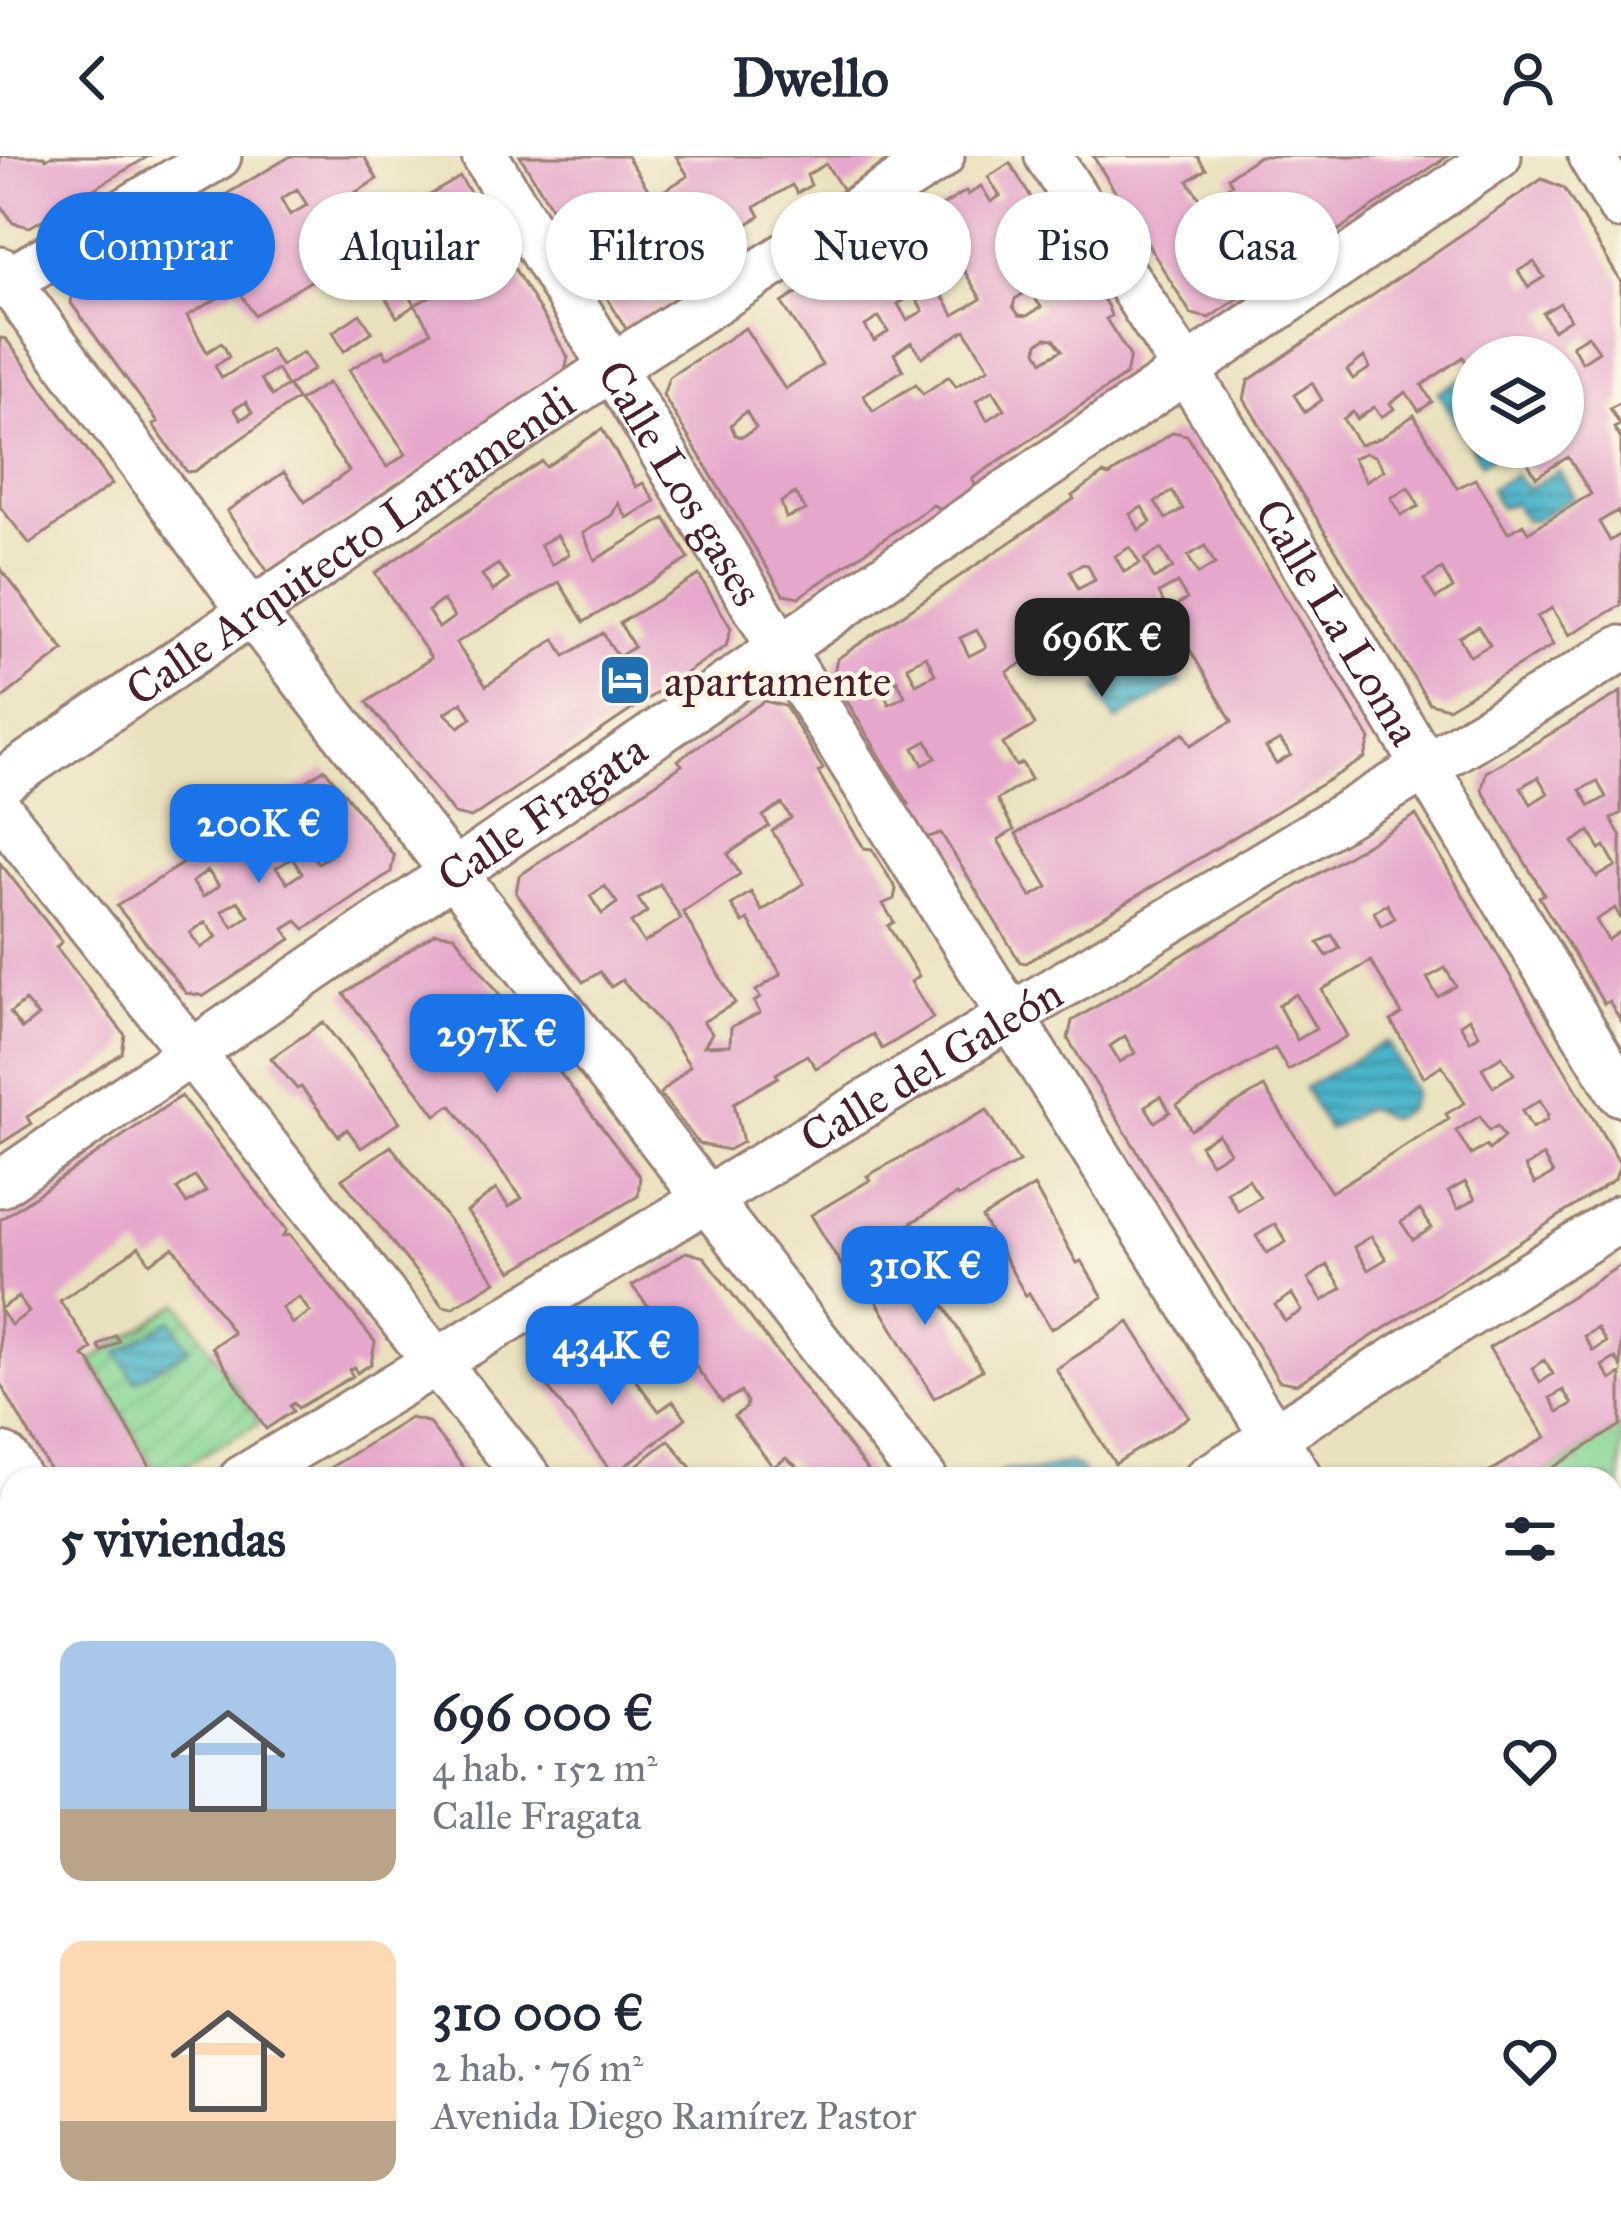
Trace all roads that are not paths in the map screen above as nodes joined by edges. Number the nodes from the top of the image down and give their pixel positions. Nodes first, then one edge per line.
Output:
1 (218, 156) edge
2 (485, 156) edge
3 (941, 156) edge
4 (1048, 156) edge
5 (1498, 156) edge
6 (1591, 156) edge
7 (1621, 206) edge
8 (3, 279) edge
9 (612, 367) junction
10 (1187, 372) junction
11 (253, 614) junction
12 (781, 649) junction
13 (1621, 649) edge
14 (1424, 767) junction
15 (0, 783) edge
16 (0, 811) edge
17 (453, 874) junction
18 (1010, 1016) junction
19 (193, 1052) junction
20 (1621, 1093) edge
21 (0, 1184) edge
22 (704, 1200) junction
23 (1621, 1218) edge
24 (439, 1360) junction
25 (1274, 1437) junction
26 (262, 1467) edge
27 (521, 1467) edge
28 (915, 1467) edge
29 (1226, 1467) edge
30 (1293, 1467) edge

1 - 8 street
2 - 9 street, Calle Los gases
3 - 9 street, Calle Arquitecto Larramendi
4 - 10 street, Calle La Loma
5 - 10 street, Calle Fragata
6 - 7 street
8 - 11 street
9 - 11 street, Calle Arquitecto Larramendi
9 - 12 street, Calle Los gases
10 - 12 street, Calle Fragata
10 - 14 street, Calle La Loma
11 - 15 street, Calle Arquitecto Larramendi
11 - 17 street
12 - 17 street, Calle Fragata
12 - 18 street, Calle Los gases
13 - 14 street, Calle del Galeón
14 - 18 street, Calle del Galeón
14 - 20 street, Calle La Loma
16 - 19 street
17 - 19 street, Calle Fragata
17 - 22 street
18 - 22 street, Calle del Galeón
18 - 25 street, Calle Los gases
19 - 21 street, Calle Fragata
19 - 24 street
22 - 24 street, Calle del Galeón
22 - 28 street
23 - 25 street
24 - 26 street, Calle del Galeón
24 - 27 street
25 - 29 street
25 - 30 street, Calle Los gases

